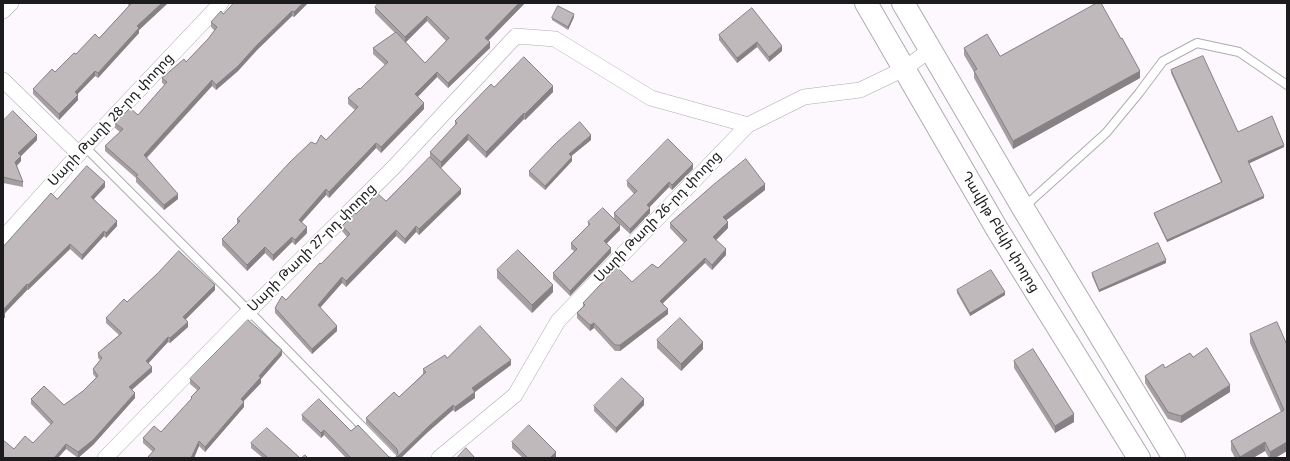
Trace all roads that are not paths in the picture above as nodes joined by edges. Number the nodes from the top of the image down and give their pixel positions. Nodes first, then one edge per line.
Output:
1 (11, 3) edge
2 (221, 3) edge
3 (866, 3) edge
4 (903, 3) edge
5 (3, 11) edge
6 (930, 50) junction
7 (904, 69) junction
8 (3, 80) edge
9 (1287, 84) edge
10 (748, 125) junction
11 (82, 150) junction
12 (1023, 208) junction
13 (3, 238) edge
14 (249, 311) junction
15 (105, 458) edge
16 (393, 458) edge
17 (439, 458) edge
18 (1139, 458) edge
19 (1174, 458) edge

1 - 5 street
2 - 11 street, Սարի Թաղի 28-րդ փողոց
3 - 7 main road, Դավիթ Բեկի փողոց
4 - 6 main road
6 - 7 street, Սարի Թաղի 26-րդ փողոց
6 - 12 main road
7 - 10 street, Սարի Թաղի 26-րդ փողոց
7 - 18 main road, Դավիթ Բեկի փողոց
8 - 11 street
9 - 12 lane
10 - 14 street, Սարի Թաղի 27-րդ փողոց
10 - 17 street, Սարի Թաղի 26-րդ փողոց
11 - 13 street, Սարի Թաղի 28-րդ փողոց
11 - 14 lane
12 - 19 main road
14 - 15 street, Սարի Թաղի 27-րդ փողոց
14 - 16 lane

